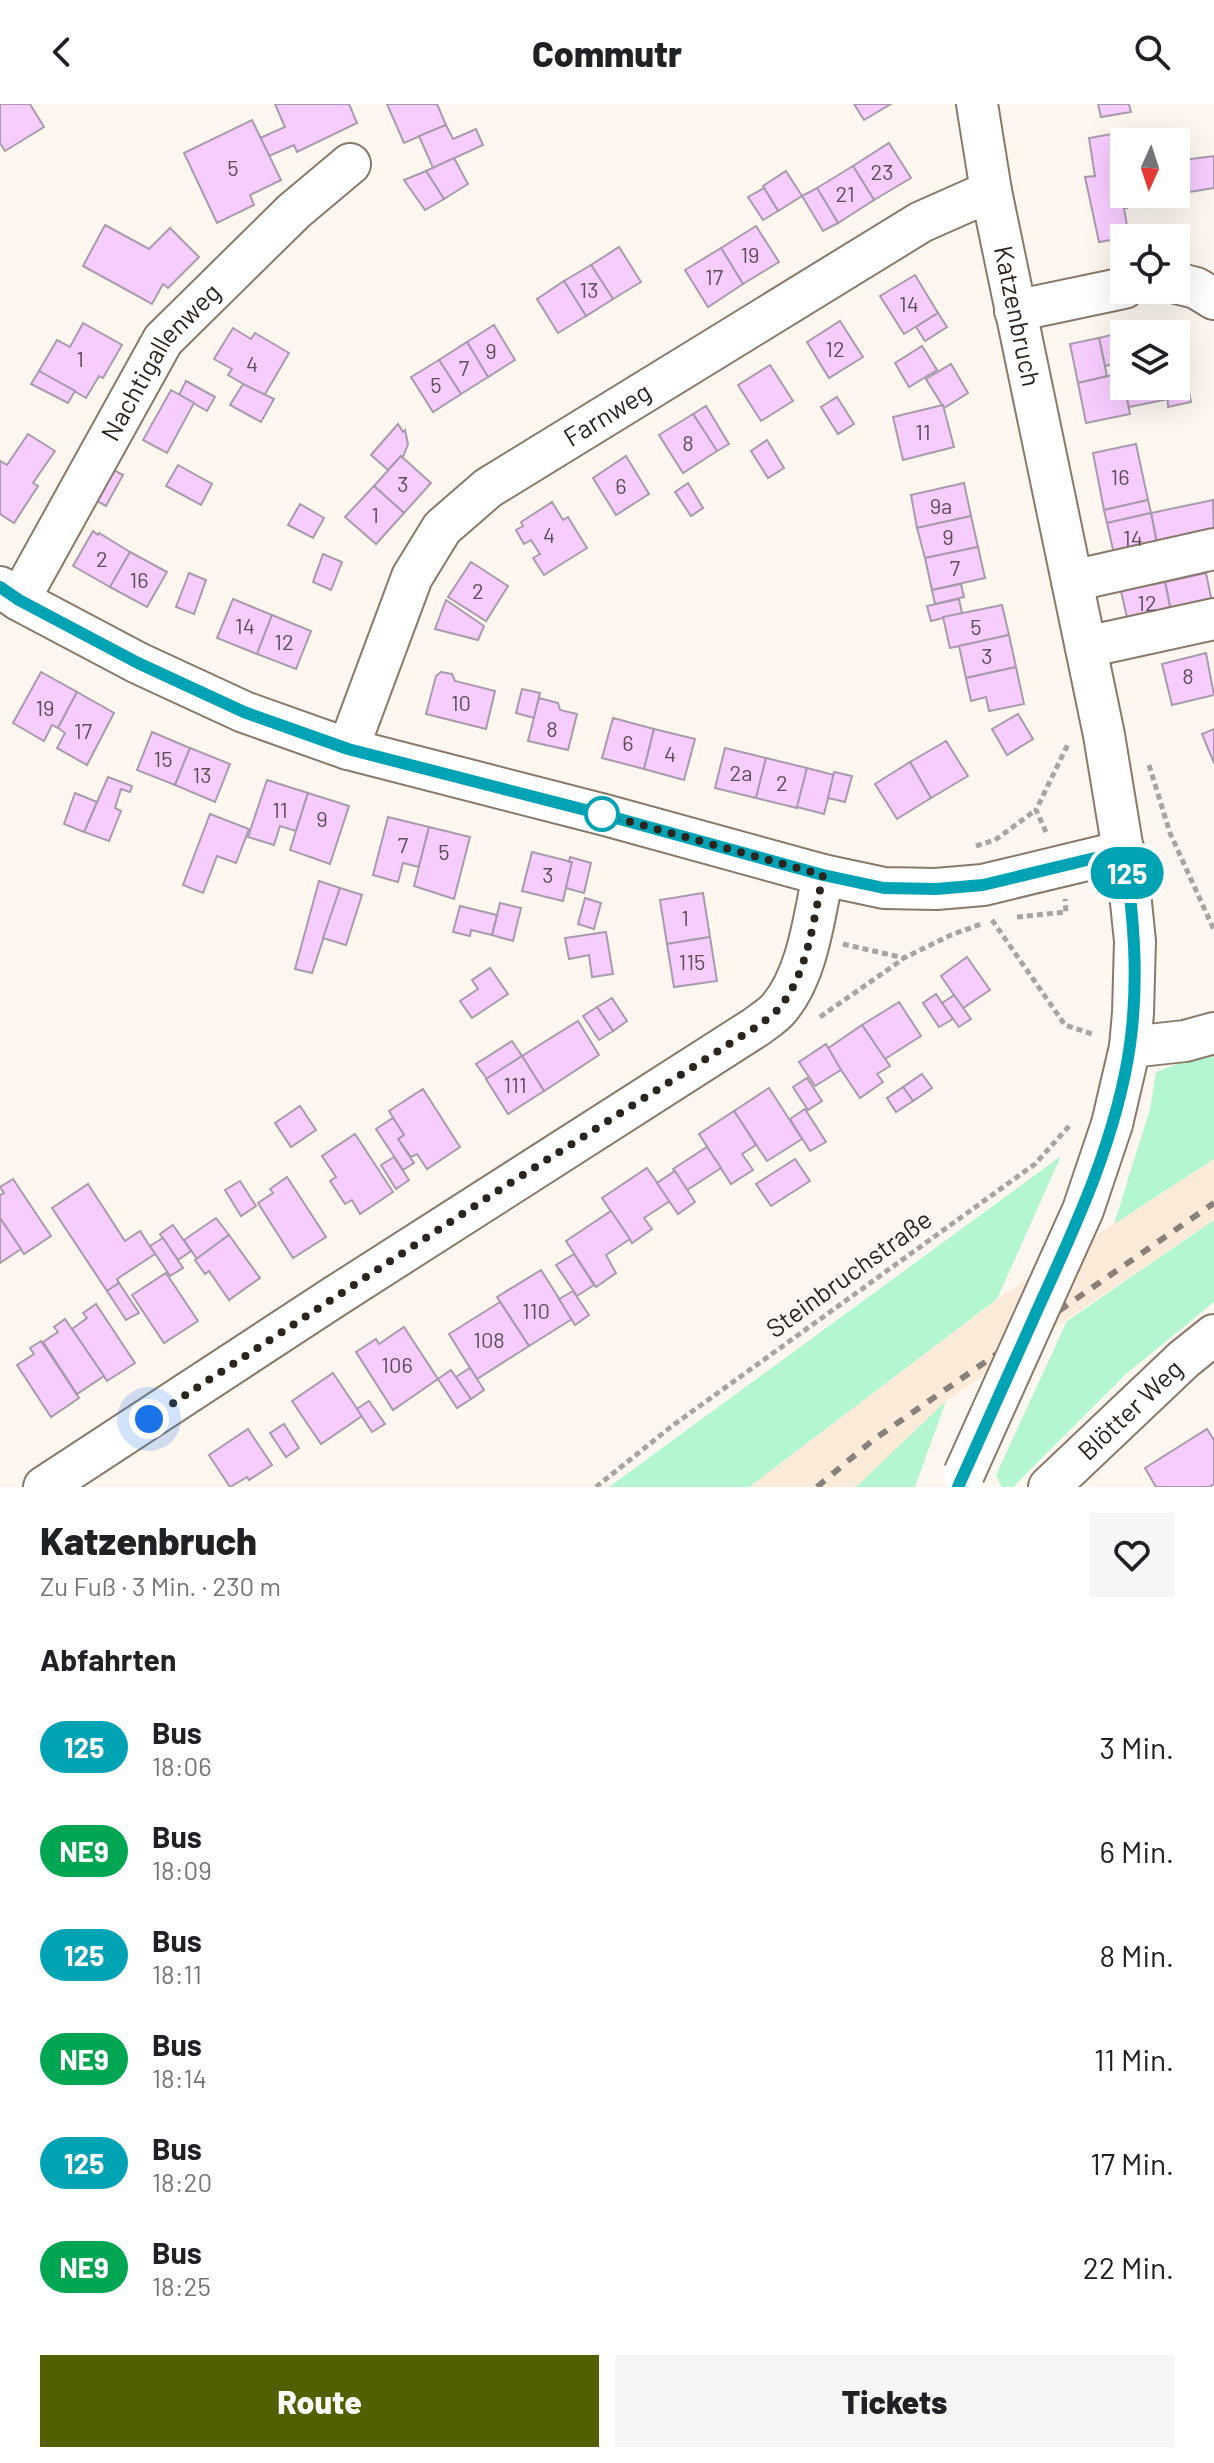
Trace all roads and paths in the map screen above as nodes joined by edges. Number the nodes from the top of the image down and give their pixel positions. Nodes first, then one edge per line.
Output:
1 (977, 104) edge
2 (350, 164) dead end
3 (991, 191) junction
4 (1190, 286) edge
5 (1110, 291) edge
6 (1214, 299) edge
7 (1015, 311) junction
8 (1214, 549) edge
9 (1072, 581) junction
10 (10, 593) edge
11 (1214, 619) edge
12 (1086, 647) junction
13 (348, 749) junction
14 (1124, 851) junction
15 (1060, 866) junction
16 (823, 875) junction
17 (992, 920) junction
18 (810, 937) junction
19 (904, 958) junction
20 (813, 1022) dead end
21 (1214, 1033) edge
22 (1130, 1047) junction
23 (1093, 1123) junction
24 (1199, 1347) edge
25 (961, 1480) edge
26 (44, 1487) edge
27 (596, 1487) edge
28 (1049, 1487) edge

1 - 3 street, Katzenbruch
2 - 10 street, Nachtigallenweg
3 - 7 street, Katzenbruch
3 - 13 street, Farnweg
4 - 6 street
5 - 7 street
7 - 9 street, Katzenbruch
8 - 9 street
9 - 12 street, Katzenbruch
10 - 13 street
11 - 12 street
12 - 14 street, Katzenbruch
13 - 16 street
14 - 15 street
14 - 22 street, Katzenbruch
15 - 16 street
15 - 17 path
16 - 18 street
17 - 19 path
17 - 22 path
18 - 19 path
18 - 26 street
19 - 20 path
21 - 22 street
22 - 23 street, Katzenbruch
23 - 25 street, bridge
23 - 27 path, Steinbruchstraße
24 - 28 street, Blötter Weg

